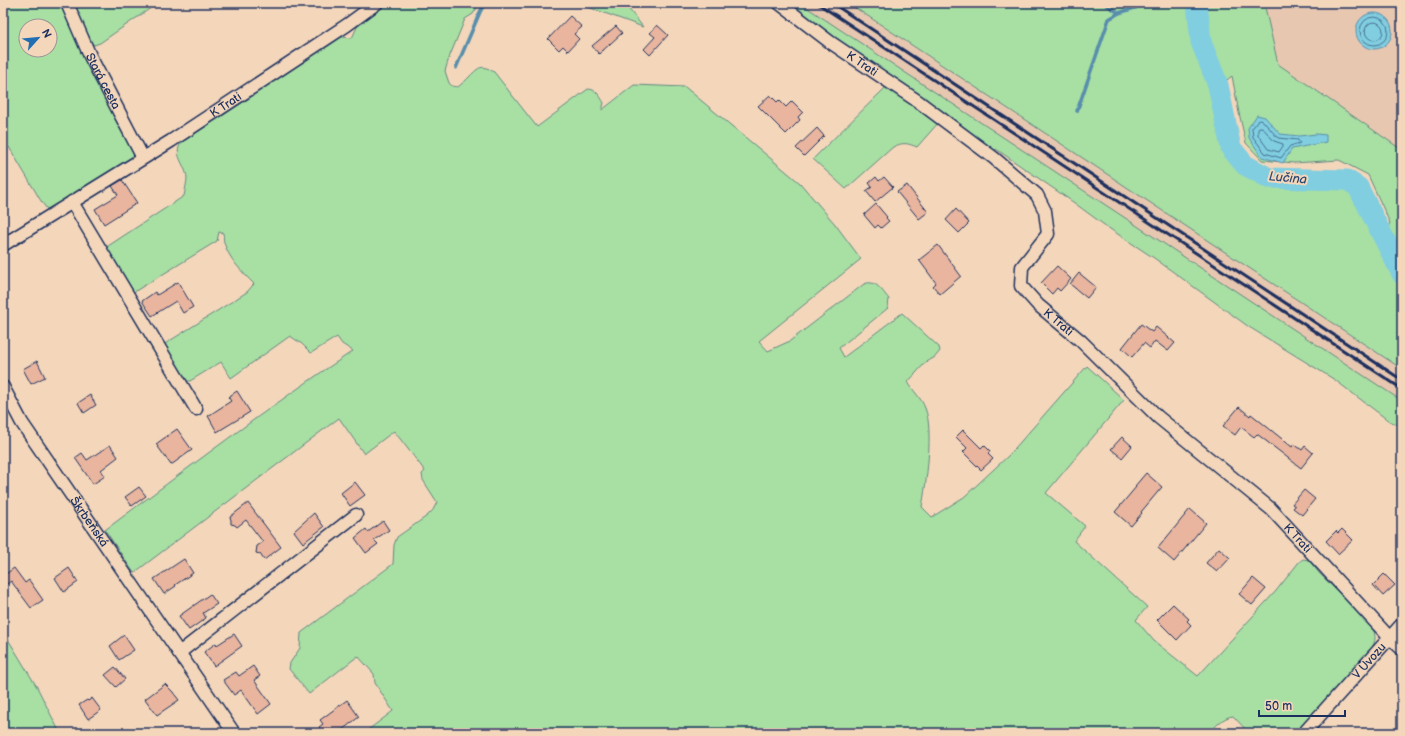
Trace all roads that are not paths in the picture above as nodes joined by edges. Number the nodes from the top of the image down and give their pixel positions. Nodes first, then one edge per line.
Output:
1 (67, 3) edge
2 (377, 3) edge
3 (779, 3) edge
4 (143, 158) junction
5 (72, 202) junction
6 (3, 245) edge
7 (3, 387) edge
8 (196, 409) dead end
9 (356, 515) dead end
10 (1402, 624) edge
11 (1390, 638) junction
12 (1402, 649) edge
13 (179, 653) junction
14 (234, 733) edge
15 (1304, 733) edge

1 - 4 street, Stará cesta
2 - 4 street, K Trati
3 - 11 street, K Trati
4 - 5 street, K Trati
5 - 6 street, K Trati
5 - 8 street
7 - 13 street, Škrbeňská
9 - 13 street
10 - 11 street, V Úvozu
11 - 12 street, K Trati
11 - 15 street, V Úvozu
13 - 14 street, Škrbeňská

